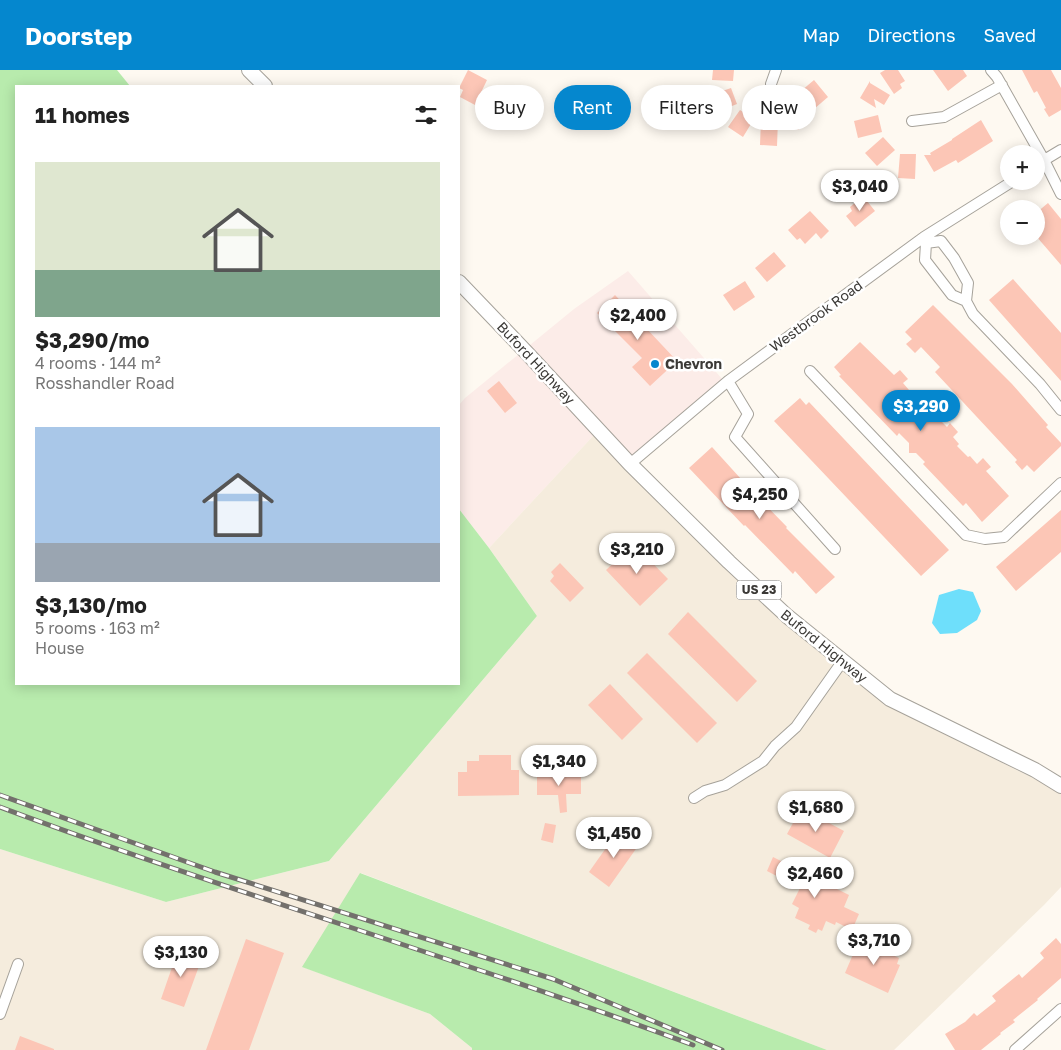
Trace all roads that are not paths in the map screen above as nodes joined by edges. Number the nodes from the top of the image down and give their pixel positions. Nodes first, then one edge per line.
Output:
1 (249, 70) edge
2 (776, 70) edge
3 (991, 70) edge
4 (770, 84) dead end
5 (264, 85) edge
6 (1002, 85) junction
7 (912, 122) dead end
8 (1031, 145) edge
9 (1061, 150) edge
10 (1045, 160) edge
11 (1045, 170) edge
12 (1000, 190) edge
13 (1061, 194) edge
14 (925, 240) junction
15 (460, 283) edge
16 (966, 301) junction
17 (810, 371) dead end
18 (728, 381) junction
19 (1061, 410) edge
20 (630, 464) junction
21 (1061, 483) edge
22 (834, 549) dead end
23 (842, 662) junction
24 (1061, 786) edge
25 (694, 798) dead end
26 (18, 964) dead end
27 (1061, 1009) edge
28 (0, 1014) edge
29 (1015, 1050) edge

1 - 5 main road
2 - 4 street
3 - 6 street
6 - 7 street
6 - 8 street
9 - 10 street
11 - 13 street
12 - 14 street, Westbrook Road
14 - 16 street
14 - 16 street
14 - 18 street, Westbrook Road
15 - 20 main road, Buford Highway / US 23
16 - 19 street
17 - 21 street
18 - 20 street, Westbrook Road
18 - 22 street
20 - 23 main road, Buford Highway / US 23
23 - 24 main road, Buford Highway / US 23
23 - 25 street
26 - 28 street
27 - 29 street

